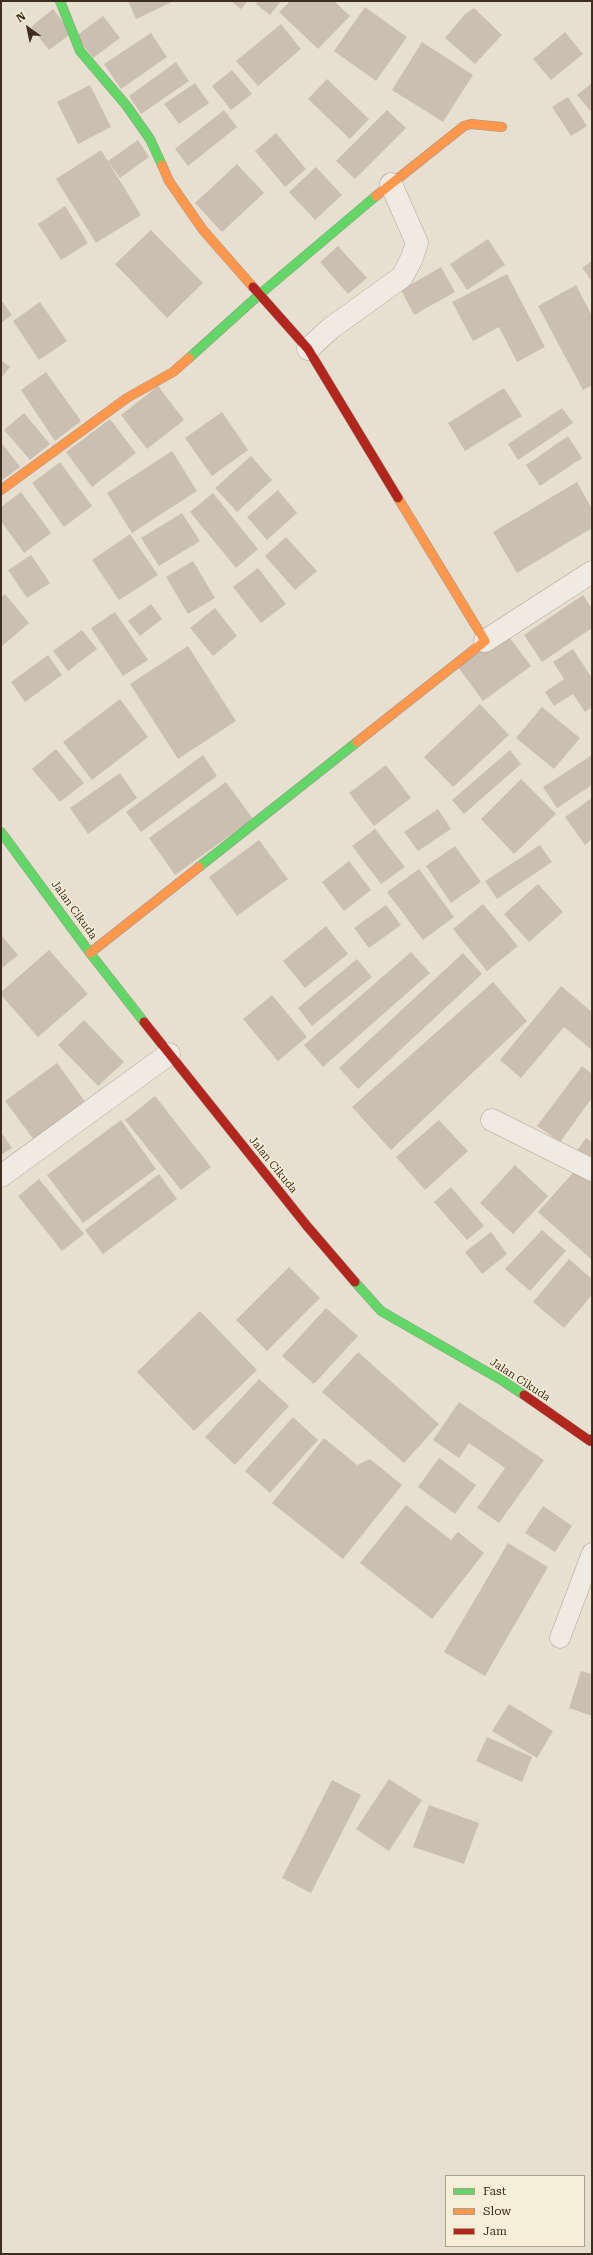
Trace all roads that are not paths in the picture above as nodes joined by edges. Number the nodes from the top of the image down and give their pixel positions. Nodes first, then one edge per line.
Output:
1 (60, 1) edge
2 (502, 127) dead end
3 (391, 184) junction
4 (260, 294) junction
5 (308, 349) junction
6 (1, 490) edge
7 (592, 572) edge
8 (485, 640) junction
9 (1, 832) edge
10 (90, 953) junction
11 (169, 1054) junction
12 (492, 1120) dead end
13 (592, 1170) edge
14 (1, 1176) edge
15 (591, 1439) edge
16 (592, 1553) edge
17 (560, 1638) dead end

1 - 4 street
2 - 3 street
3 - 4 street
3 - 5 street
4 - 5 street
4 - 6 street
5 - 8 street
7 - 8 street
8 - 10 street
9 - 10 street, Jalan Cikuda
10 - 11 street, Jalan Cikuda
11 - 14 street
11 - 15 street, Jalan Cikuda
12 - 13 street
16 - 17 lane

